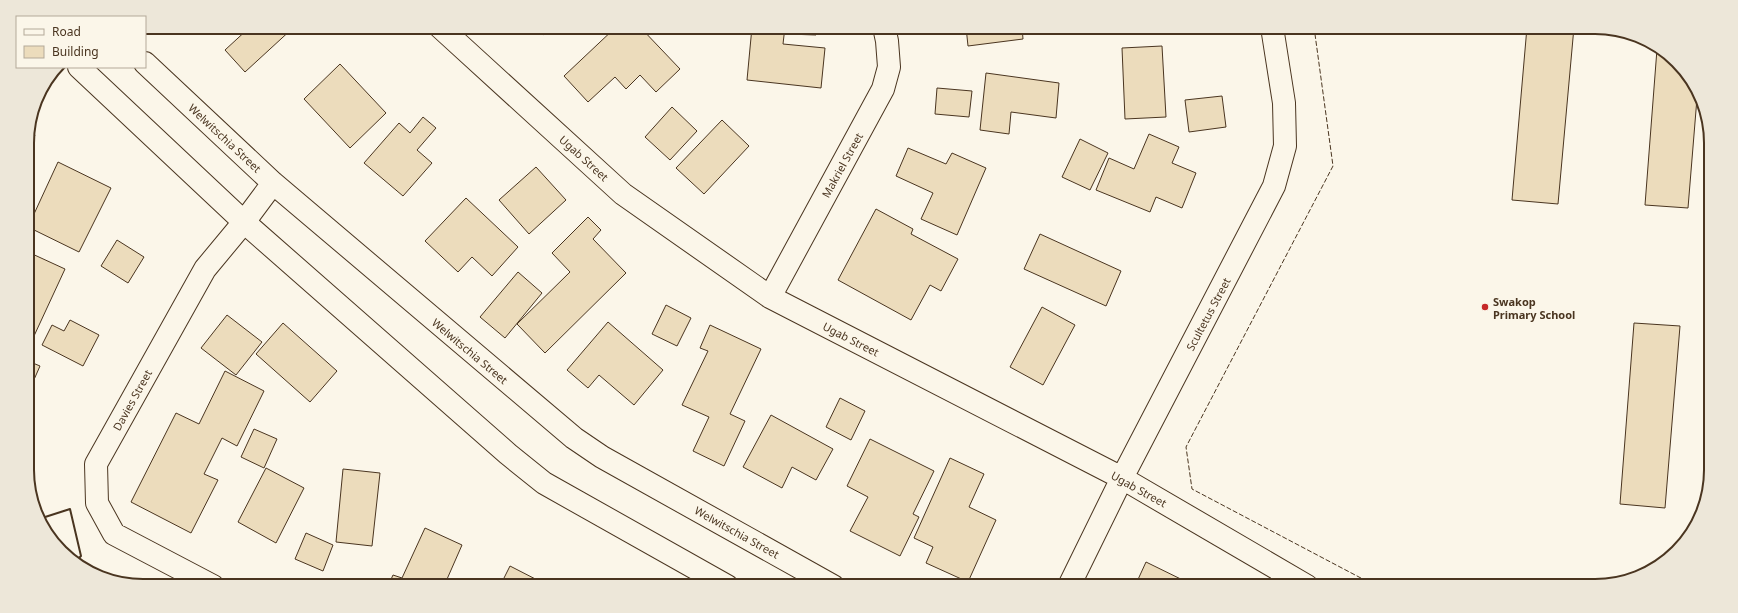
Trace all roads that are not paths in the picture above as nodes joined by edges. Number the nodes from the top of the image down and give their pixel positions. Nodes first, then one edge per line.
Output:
1 (448, 34) edge
2 (886, 34) edge
3 (1273, 34) edge
4 (146, 64) edge
5 (80, 68) edge
6 (273, 183) junction
7 (244, 222) junction
8 (770, 297) junction
9 (1122, 478) junction
10 (199, 579) edge
11 (715, 579) edge
12 (820, 579) edge
13 (1072, 579) edge
14 (1295, 579) edge

1 - 8 street, Ugab Street
2 - 8 street, Makriel Street
3 - 9 street, Scultetus Street
4 - 6 street, Welwitschia Street
5 - 7 street
6 - 7 street, Davies Street
6 - 12 street, Welwitschia Street
7 - 10 street, Davies Street
7 - 11 street
8 - 9 street, Ugab Street
9 - 13 street, Scultetus Street
9 - 14 street, Ugab Street

